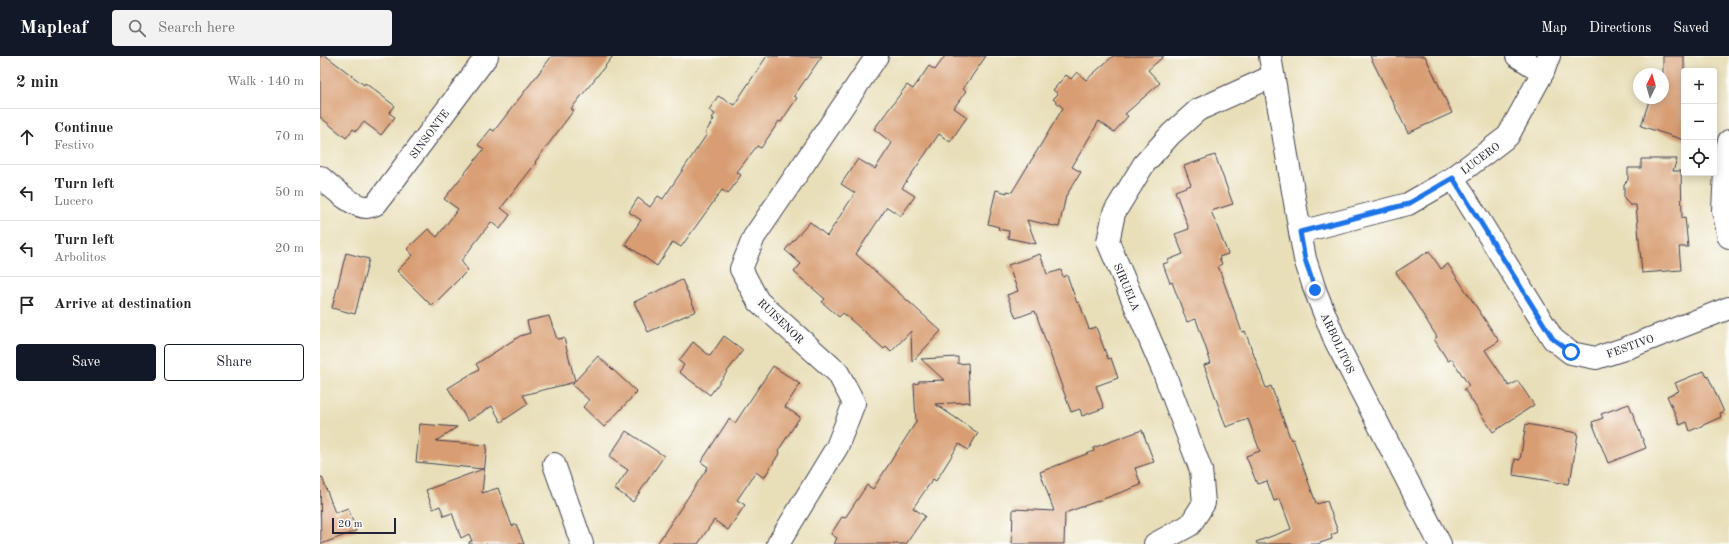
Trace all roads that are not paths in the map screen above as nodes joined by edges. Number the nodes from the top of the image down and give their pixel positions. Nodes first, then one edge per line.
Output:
1 (487, 56) edge
2 (877, 56) edge
3 (1518, 56) edge
4 (1546, 64) edge
5 (1272, 66) edge
6 (1729, 142) edge
7 (320, 178) edge
8 (1453, 178) junction
9 (1300, 232) junction
10 (1729, 237) edge
11 (1729, 308) edge
12 (554, 464) dead end
13 (582, 544) edge
14 (778, 544) edge
15 (1155, 544) edge
16 (1440, 544) edge

1 - 7 street, SINSONTE
2 - 14 street, RUISENOR
3 - 4 street
4 - 8 street, LUCERO
5 - 9 street, ARBOLITOS
5 - 15 street, SIRUELA
6 - 10 street
8 - 9 street, LUCERO
8 - 11 street, FESTIVO
9 - 16 street, ARBOLITOS
12 - 13 street

